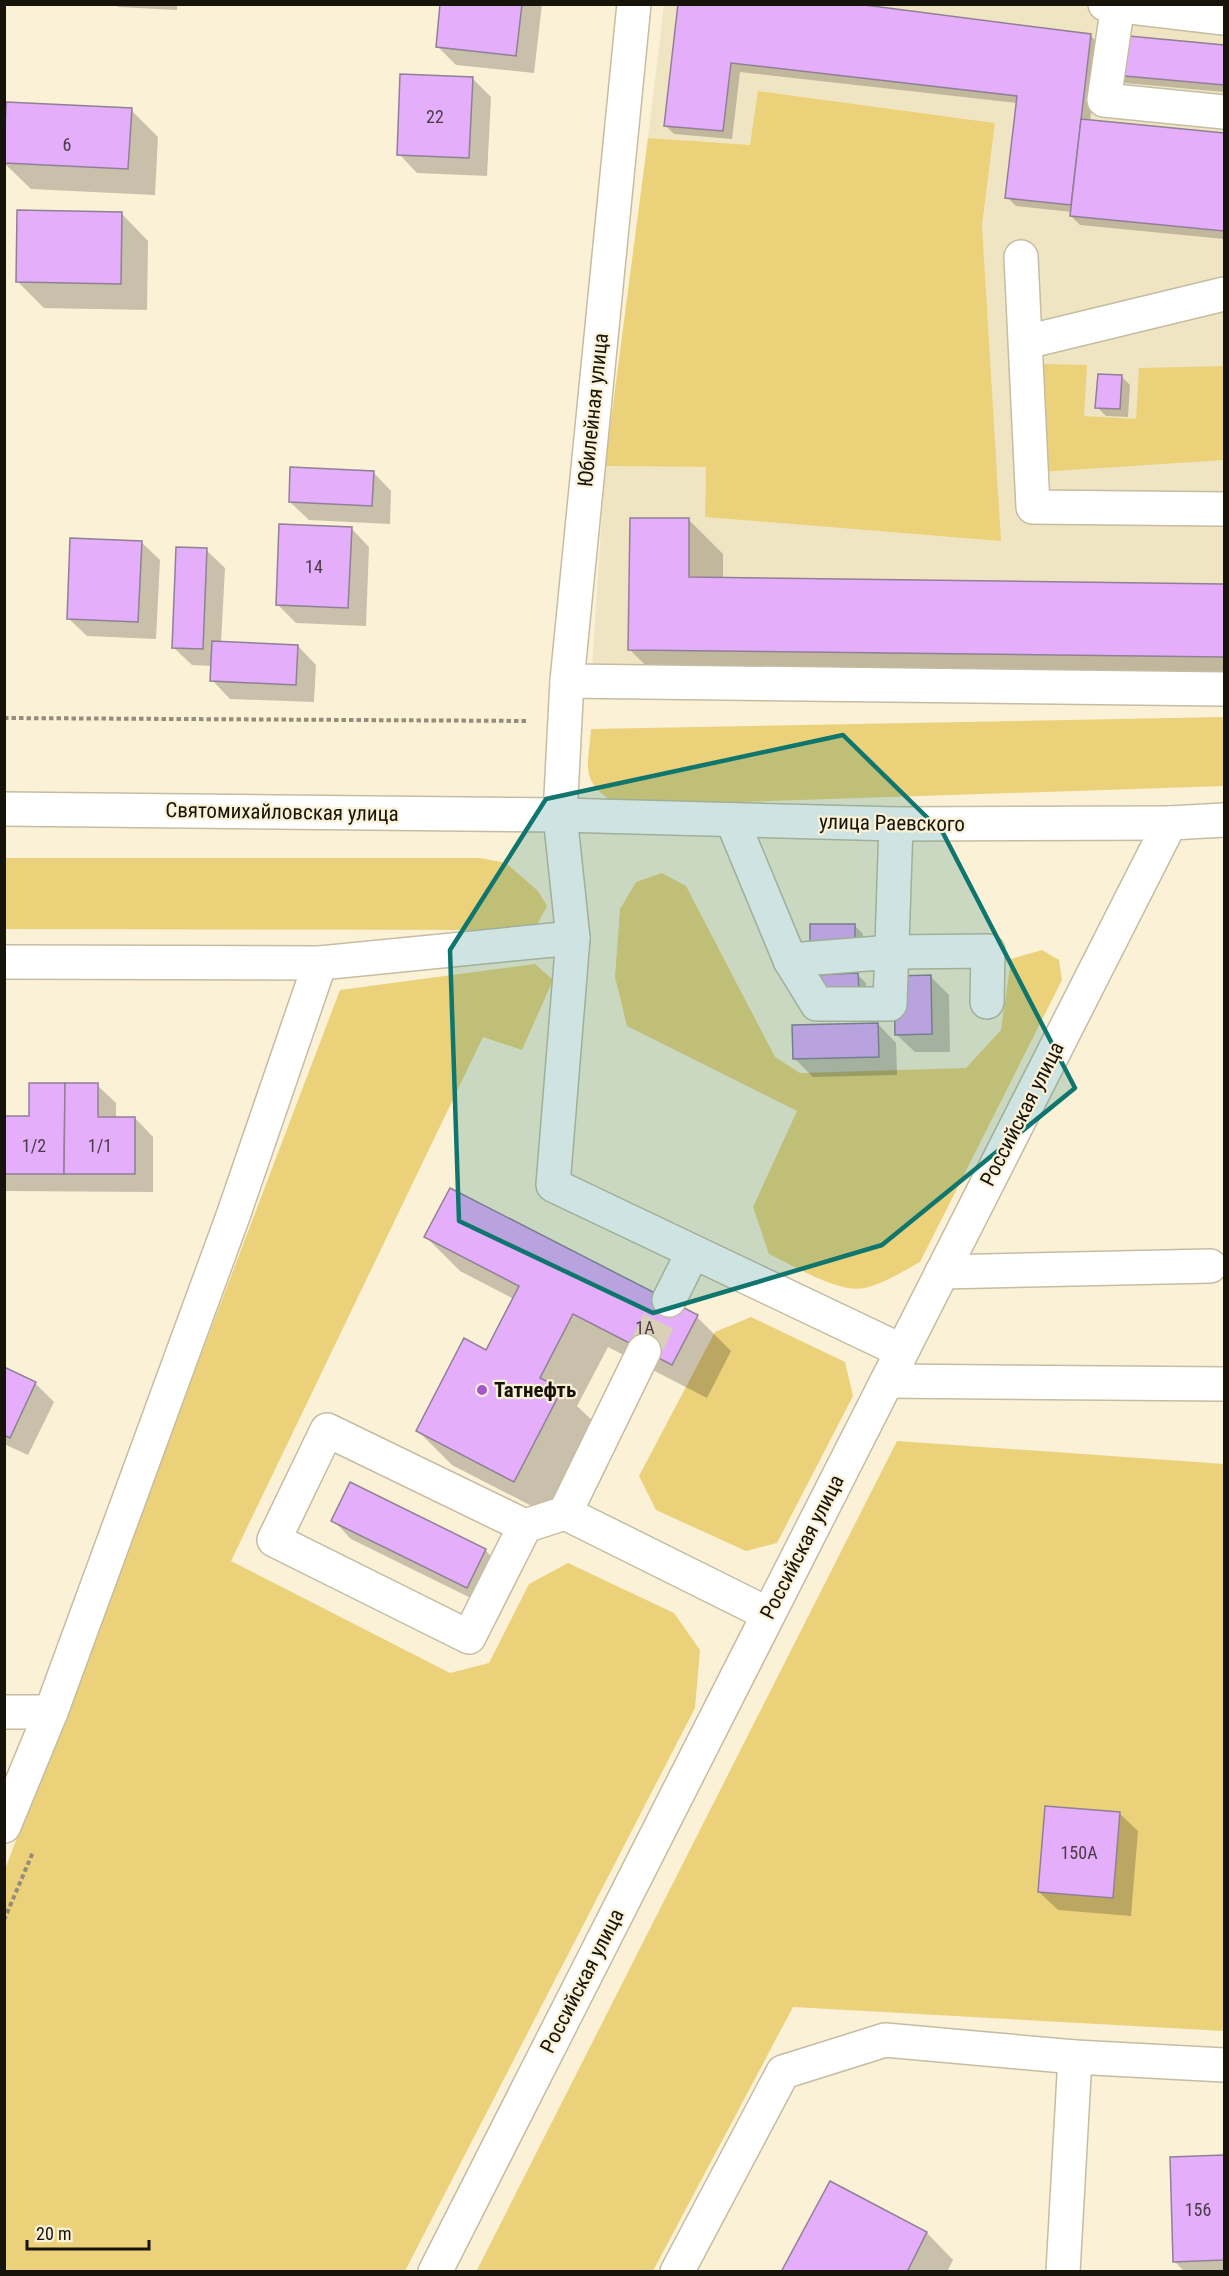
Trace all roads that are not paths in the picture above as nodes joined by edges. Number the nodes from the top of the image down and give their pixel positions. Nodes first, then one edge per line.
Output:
1 (634, 4) edge
2 (1113, 5) edge
3 (1224, 18) edge
4 (1224, 112) edge
5 (1021, 257) dead end
6 (1224, 294) edge
7 (1026, 342) junction
8 (1224, 509) edge
9 (567, 681) junction
10 (1224, 689) edge
11 (4, 809) edge
12 (560, 815) junction
13 (732, 820) junction
14 (1224, 820) edge
15 (1170, 823) junction
16 (896, 824) junction
17 (573, 938) junction
18 (892, 952) junction
19 (790, 960) junction
20 (4, 962) edge
21 (320, 963) junction
22 (987, 1002) dead end
23 (693, 1252) junction
24 (1210, 1266) dead end
25 (942, 1272) junction
26 (669, 1300) tunnel mouth
27 (644, 1351) tunnel mouth
28 (902, 1351) junction
29 (887, 1381) junction
30 (1224, 1384) edge
31 (565, 1513) junction
32 (525, 1526) junction
33 (768, 1614) junction
34 (4, 1712) edge
35 (51, 1712) junction
36 (4, 1826) edge
37 (1075, 2057) junction
38 (1224, 2065) edge
39 (435, 2271) edge
40 (677, 2271) edge
41 (1063, 2271) edge

1 - 9 street, Юбилейная улица
2 - 3 street
2 - 4 street
5 - 7 street
6 - 7 street
7 - 8 street
9 - 10 street
9 - 12 street, Юбилейная улица
11 - 12 street, Святомихайловская улица
12 - 13 street, улица Раевского
12 - 17 street, Юбилейная улица
13 - 16 street, улица Раевского
13 - 19 street
14 - 15 street, улица Раевского
15 - 16 street, улица Раевского
15 - 25 street, Российская улица
16 - 18 street
17 - 21 street
17 - 23 street, Юбилейная улица
18 - 19 street
18 - 19 street
18 - 22 street
20 - 21 street
21 - 35 street
23 - 26 street
23 - 28 street
24 - 25 street
25 - 28 street, Российская улица
27 - 31 street
28 - 29 street, Российская улица
29 - 30 street
29 - 33 street, Российская улица
31 - 32 street
31 - 33 street
32 - 32 street
33 - 39 street, Российская улица
34 - 35 street
35 - 36 street
37 - 38 street
37 - 40 street
37 - 41 street

